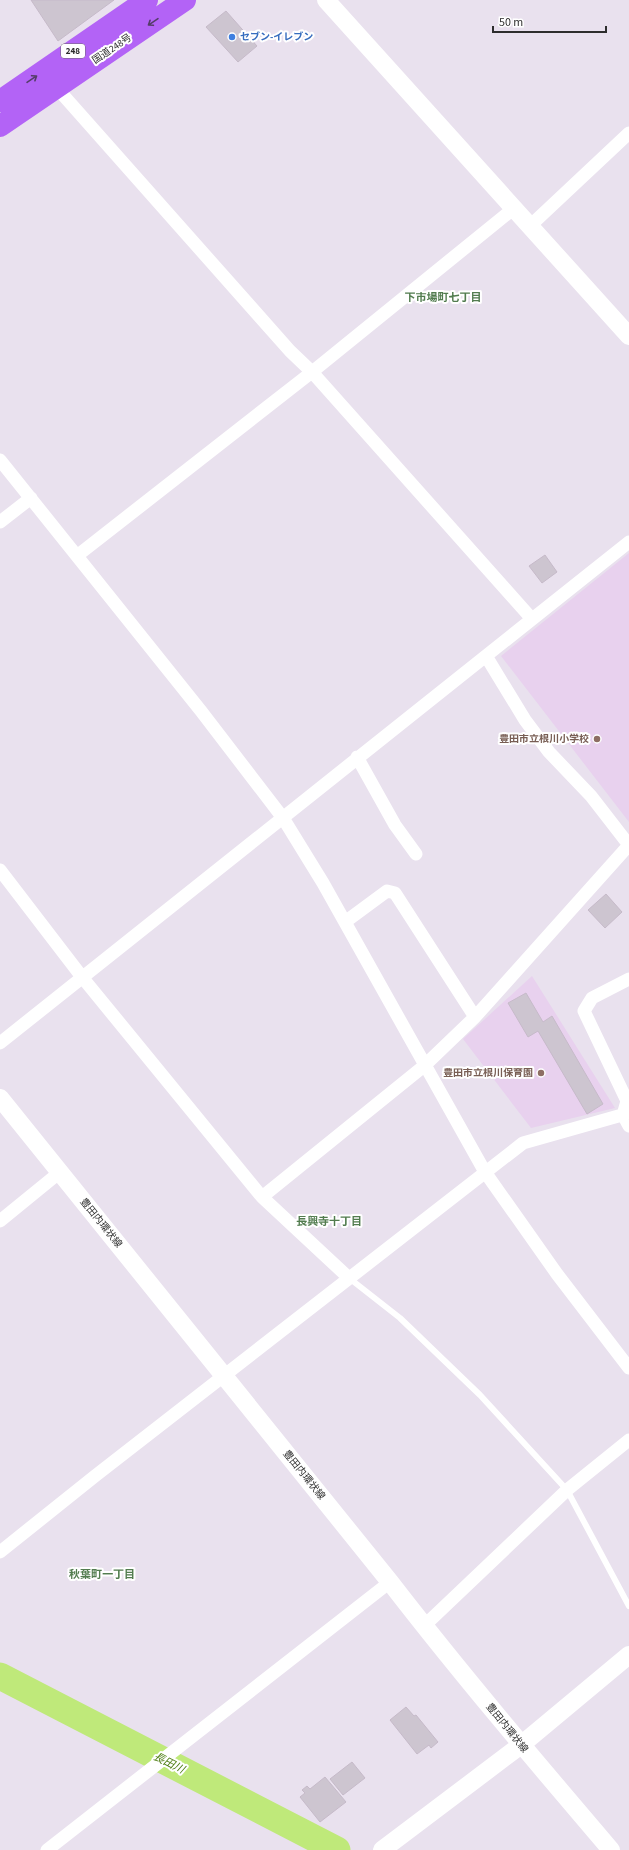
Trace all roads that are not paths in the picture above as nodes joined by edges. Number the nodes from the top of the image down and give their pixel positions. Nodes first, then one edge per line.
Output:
1 (146, 0) edge
2 (185, 0) edge
3 (326, 0) edge
4 (56, 87) junction
5 (0, 101) edge
6 (0, 126) edge
7 (629, 133) edge
8 (513, 209) junction
9 (530, 226) junction
10 (629, 336) edge
11 (312, 372) junction
12 (0, 460) edge
13 (31, 498) junction
14 (0, 522) edge
15 (629, 542) edge
16 (78, 555) junction
17 (532, 619) junction
18 (486, 656) junction
19 (357, 757) junction
20 (283, 818) junction
21 (416, 854) dead end
22 (0, 870) edge
23 (345, 922) junction
24 (82, 977) junction
25 (629, 979) edge
26 (475, 1017) junction
27 (0, 1043) edge
28 (424, 1066) junction
29 (0, 1098) edge
30 (627, 1118) edge
31 (60, 1172) junction
32 (485, 1172) junction
33 (262, 1197) junction
34 (0, 1221) edge
35 (349, 1278) junction
36 (629, 1368) edge
37 (225, 1377) junction
38 (629, 1440) edge
39 (567, 1490) junction
40 (0, 1552) edge
41 (390, 1582) junction
42 (629, 1606) edge
43 (424, 1626) junction
44 (629, 1656) edge
45 (521, 1745) junction
46 (47, 1850) edge
47 (382, 1850) edge
48 (611, 1850) edge

5 -> 1 highway, 国道248号 / 248
2 -> 4 highway, 国道248号 / 248
3 - 8 street
4 - 6 highway, 国道248号 / 248
4 - 11 street
7 - 9 street
8 - 9 street
8 - 11 street
9 - 10 street
11 - 16 street
11 - 17 street
12 - 13 street
13 - 14 street
13 - 16 street
15 - 17 street
16 - 20 street
17 - 18 street
18 - 19 street
18 - 26 street
19 - 20 street
19 - 21 street
20 - 23 street
20 - 24 street
22 - 24 street
23 - 26 street
23 - 28 street
24 - 27 street
24 - 33 street
25 - 30 street
26 - 28 street
28 - 32 street
28 - 33 street
29 - 31 street, 豊田内環状線
30 - 32 street
31 - 34 street
31 - 37 street, 豊田内環状線
32 - 35 street
32 - 36 street
33 - 35 street
35 - 37 street
35 - 39 lane
37 - 40 street
37 - 41 street, 豊田内環状線
38 - 39 street
39 - 42 lane
39 - 43 street
41 - 43 street, 豊田内環状線
41 - 46 street
43 - 45 street, 豊田内環状線
44 - 45 street
45 - 47 street
45 - 48 street, 豊田内環状線

